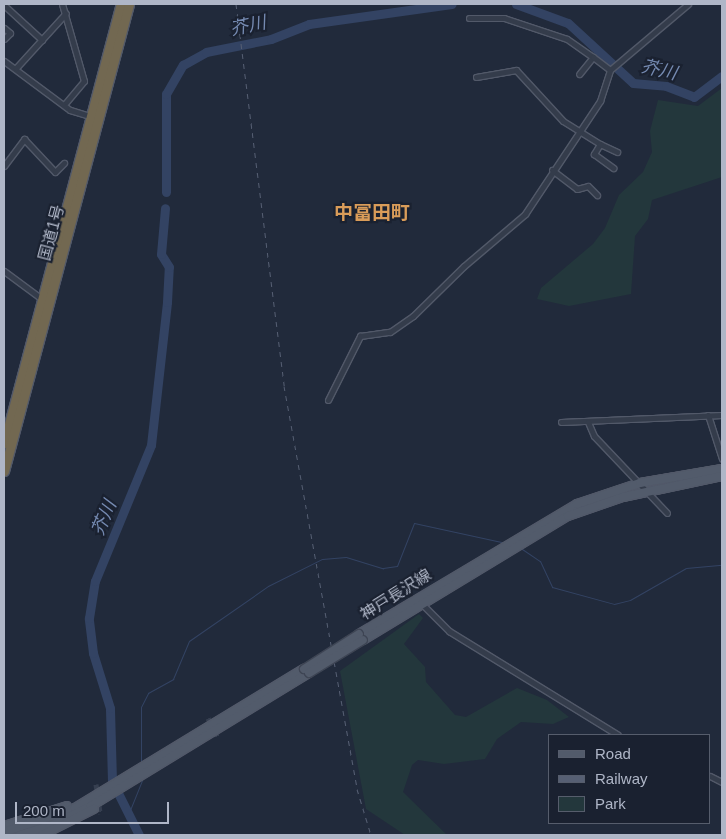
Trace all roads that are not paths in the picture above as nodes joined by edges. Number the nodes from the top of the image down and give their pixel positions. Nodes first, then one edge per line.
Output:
1 (62, 4) edge
2 (122, 4) edge
3 (129, 4) edge
4 (688, 4) edge
5 (6, 7) edge
6 (66, 13) junction
7 (469, 18) dead end
8 (4, 28) edge
9 (4, 39) edge
10 (42, 40) junction
11 (593, 57) junction
12 (4, 61) edge
13 (612, 67) junction
14 (16, 68) junction
15 (579, 74) dead end
16 (476, 77) dead end
17 (64, 105) junction
18 (90, 116) junction
19 (579, 130) junction
20 (600, 144) junction
21 (617, 152) dead end
22 (64, 163) dead end
23 (4, 166) edge
24 (613, 168) dead end
25 (552, 170) junction
26 (597, 195) dead end
27 (4, 271) edge
28 (42, 299) junction
29 (328, 400) dead end
30 (708, 415) junction
31 (722, 415) edge
32 (561, 422) dead end
33 (588, 422) junction
34 (4, 443) edge
35 (722, 459) edge
36 (722, 469) edge
37 (4, 471) edge
38 (722, 476) edge
39 (640, 483) junction
40 (648, 491) junction
41 (667, 513) dead end
42 (420, 602) junction
43 (616, 734) edge
44 (157, 762) junction
45 (104, 797) junction
46 (49, 823) junction
47 (4, 826) edge
48 (4, 832) edge
49 (20, 835) edge
50 (42, 835) edge

1 - 6 street
2 - 18 highway, 国道1号
3 - 37 highway, 国道1号
4 - 13 street
5 - 10 street
6 - 10 street
6 - 17 street
7 - 11 street
8 - 9 street
10 - 14 street
11 - 13 street
11 - 15 street
12 - 14 street
13 - 19 street
14 - 17 street
16 - 19 street
17 - 18 street
18 - 28 highway, 国道1号
19 - 20 street
19 - 25 street
20 - 21 street
20 - 24 street
22 - 23 street
25 - 26 street
25 - 29 street
27 - 28 street
28 - 34 highway, 国道1号
30 - 31 street
30 - 33 street
30 - 35 street
32 - 33 street
33 - 39 street
36 - 39 main road, 神戸長沢線
38 - 40 main road, 神戸長沢線
39 - 40 street
39 - 42 main road, 神戸長沢線
40 - 41 street
40 - 42 main road, 神戸長沢線
42 - 43 street
42 - 44 main road, 神戸長沢線, bridge
44 - 45 main road, 神戸長沢線
44 - 45 main road, 神戸長沢線
45 - 46 main road, 神戸長沢線
45 - 46 main road, 神戸長沢線
46 - 47 main road, 神戸長沢線
46 - 48 main road, 神戸長沢線
46 - 49 main road, 神戸長沢線
46 - 50 main road, 神戸長沢線

